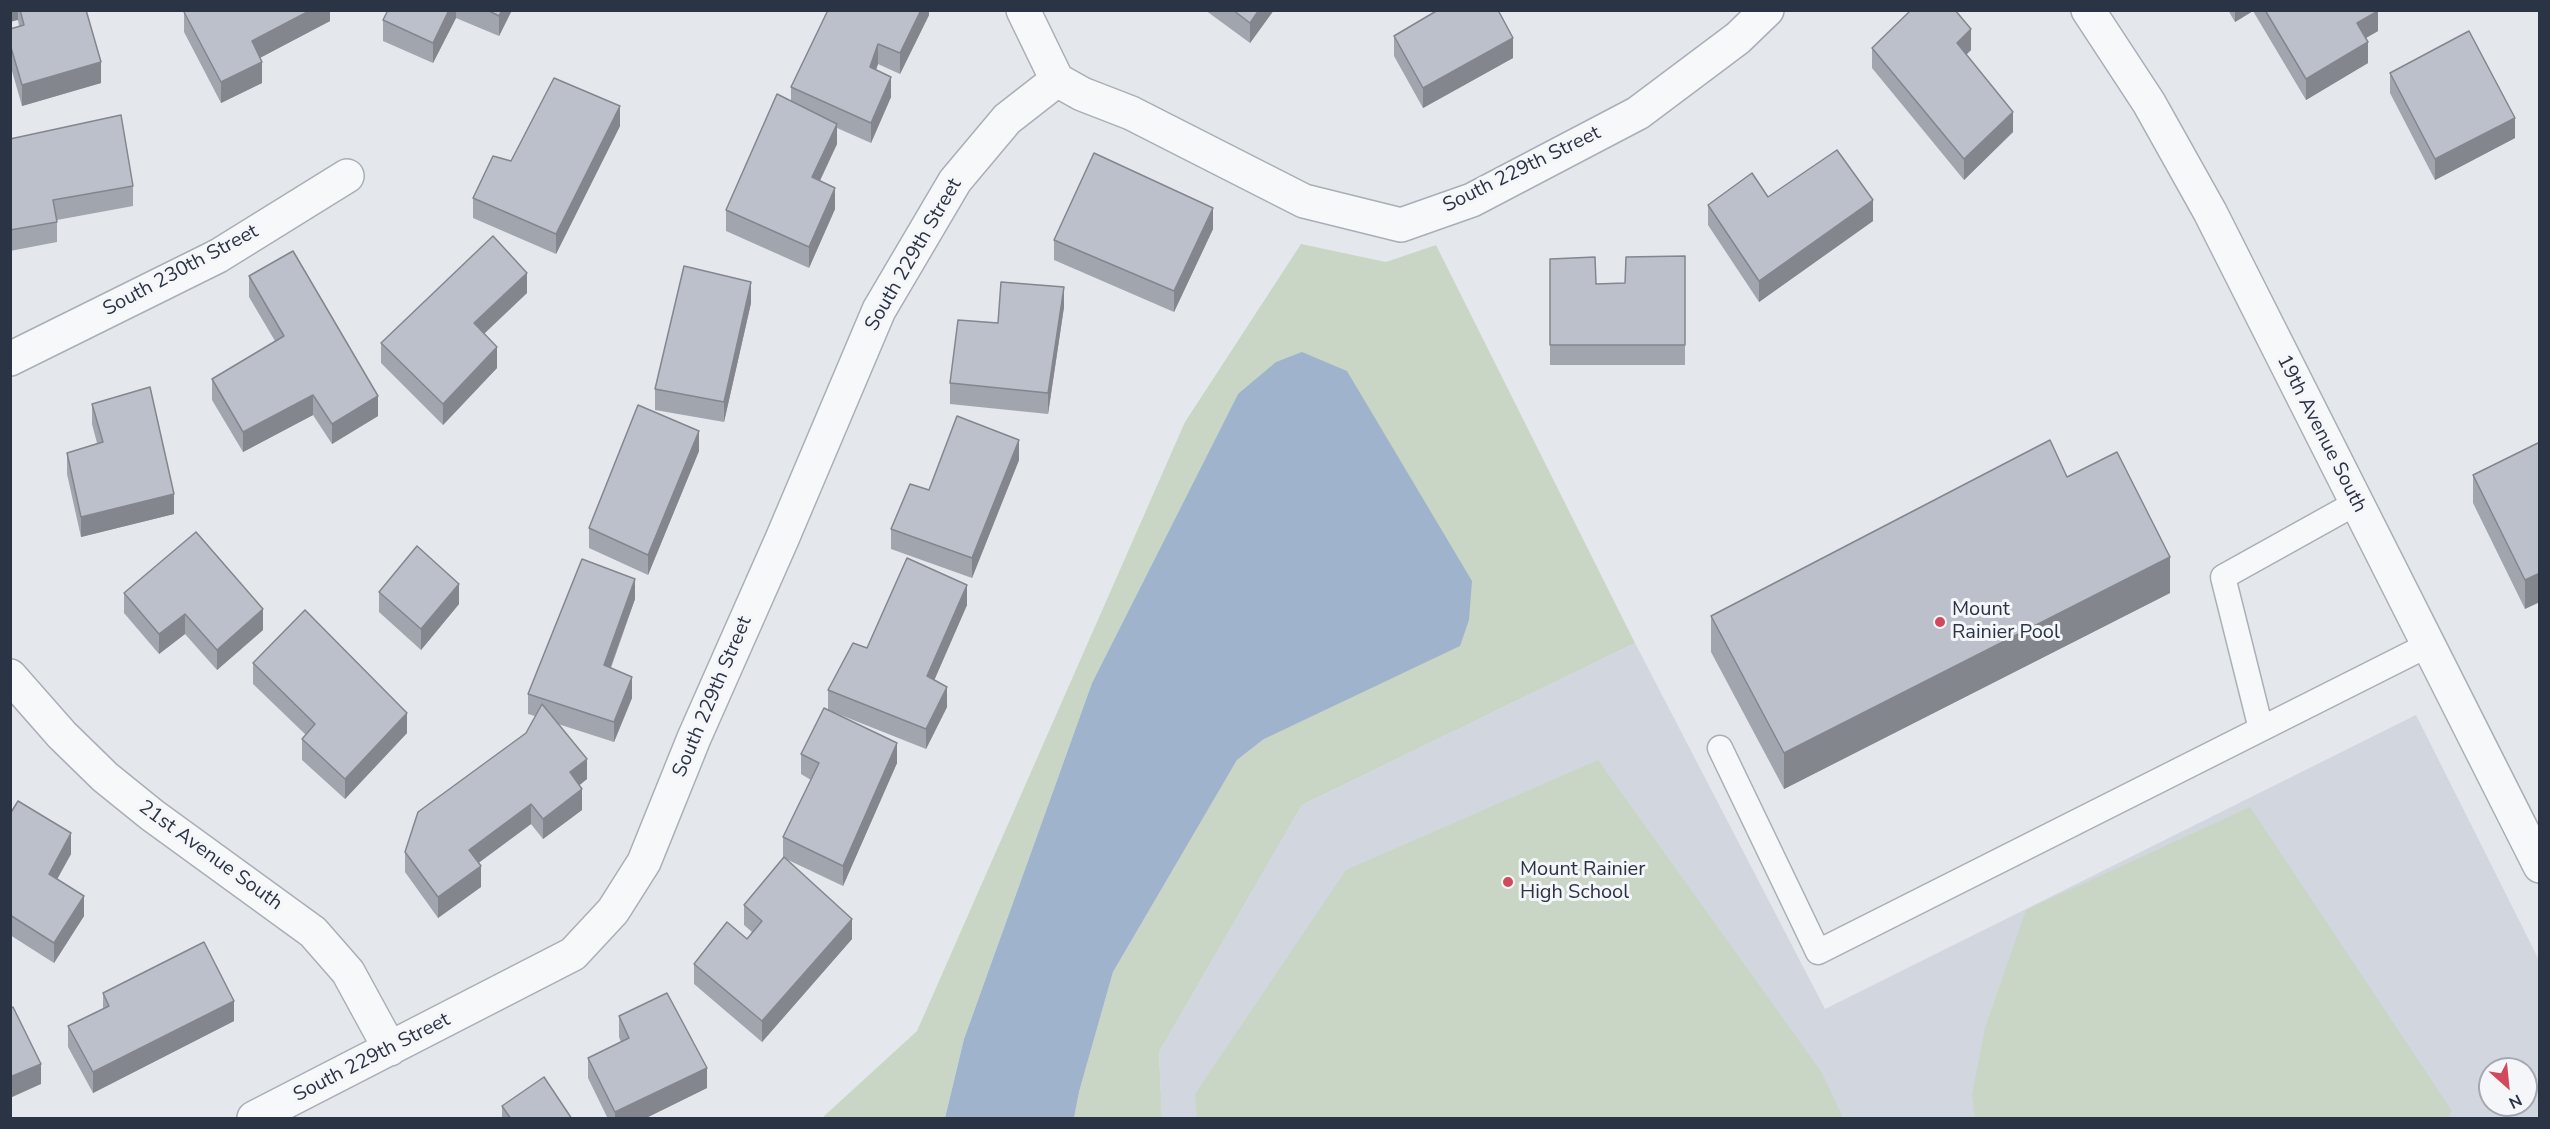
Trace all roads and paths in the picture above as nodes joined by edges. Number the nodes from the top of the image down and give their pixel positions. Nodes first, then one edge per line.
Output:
1 (1023, 10) edge
2 (1767, 10) edge
3 (2088, 10) edge
4 (1057, 80) junction
5 (347, 176) dead end
6 (10, 359) edge
7 (2356, 503) junction
8 (2428, 645) junction
9 (10, 675) edge
10 (2261, 729) junction
11 (1720, 748) dead end
12 (2540, 866) edge
13 (390, 1049) junction
14 (254, 1119) edge

1 - 4 street
2 - 4 street, South 229th Street
3 - 7 street, 19th Avenue South
4 - 13 street, South 229th Street
5 - 6 street, South 230th Street
7 - 8 street, 19th Avenue South
7 - 10 lane
8 - 10 lane
8 - 12 street, 19th Avenue South
9 - 13 street, 21st Avenue South
10 - 11 lane
13 - 14 street, South 229th Street

